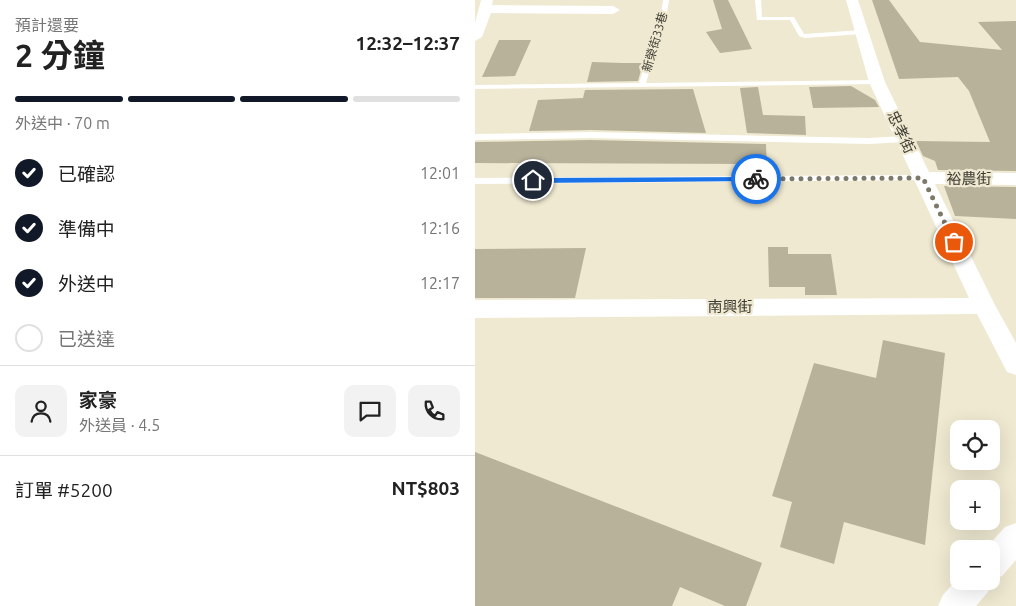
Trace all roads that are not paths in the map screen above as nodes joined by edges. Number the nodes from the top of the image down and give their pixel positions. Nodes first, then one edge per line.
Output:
1 (666, 0) edge
2 (758, 0) edge
3 (851, 0) edge
4 (486, 5) edge
5 (613, 10) dead end
6 (862, 32) junction
7 (475, 37) edge
8 (877, 82) junction
9 (642, 84) junction
10 (475, 87) edge
11 (475, 137) edge
12 (904, 140) junction
13 (923, 178) junction
14 (1016, 179) edge
15 (475, 181) edge
16 (984, 306) junction
17 (475, 309) edge
18 (1016, 366) edge
19 (1016, 538) edge
20 (1000, 556) edge
21 (969, 590) edge
22 (954, 606) edge

1 - 9 lane, 新榮街33巷
2 - 6 lane
3 - 6 street, 忠孝街
4 - 5 street
4 - 7 street
6 - 8 street, 忠孝街
8 - 9 lane
8 - 12 street, 忠孝街
9 - 10 lane
11 - 12 lane
12 - 13 street, 忠孝街
13 - 14 street, 裕農街
13 - 15 lane
13 - 16 street, 忠孝街
16 - 17 street, 南興街
16 - 18 street, 忠孝街
19 - 20 street
21 - 22 street

